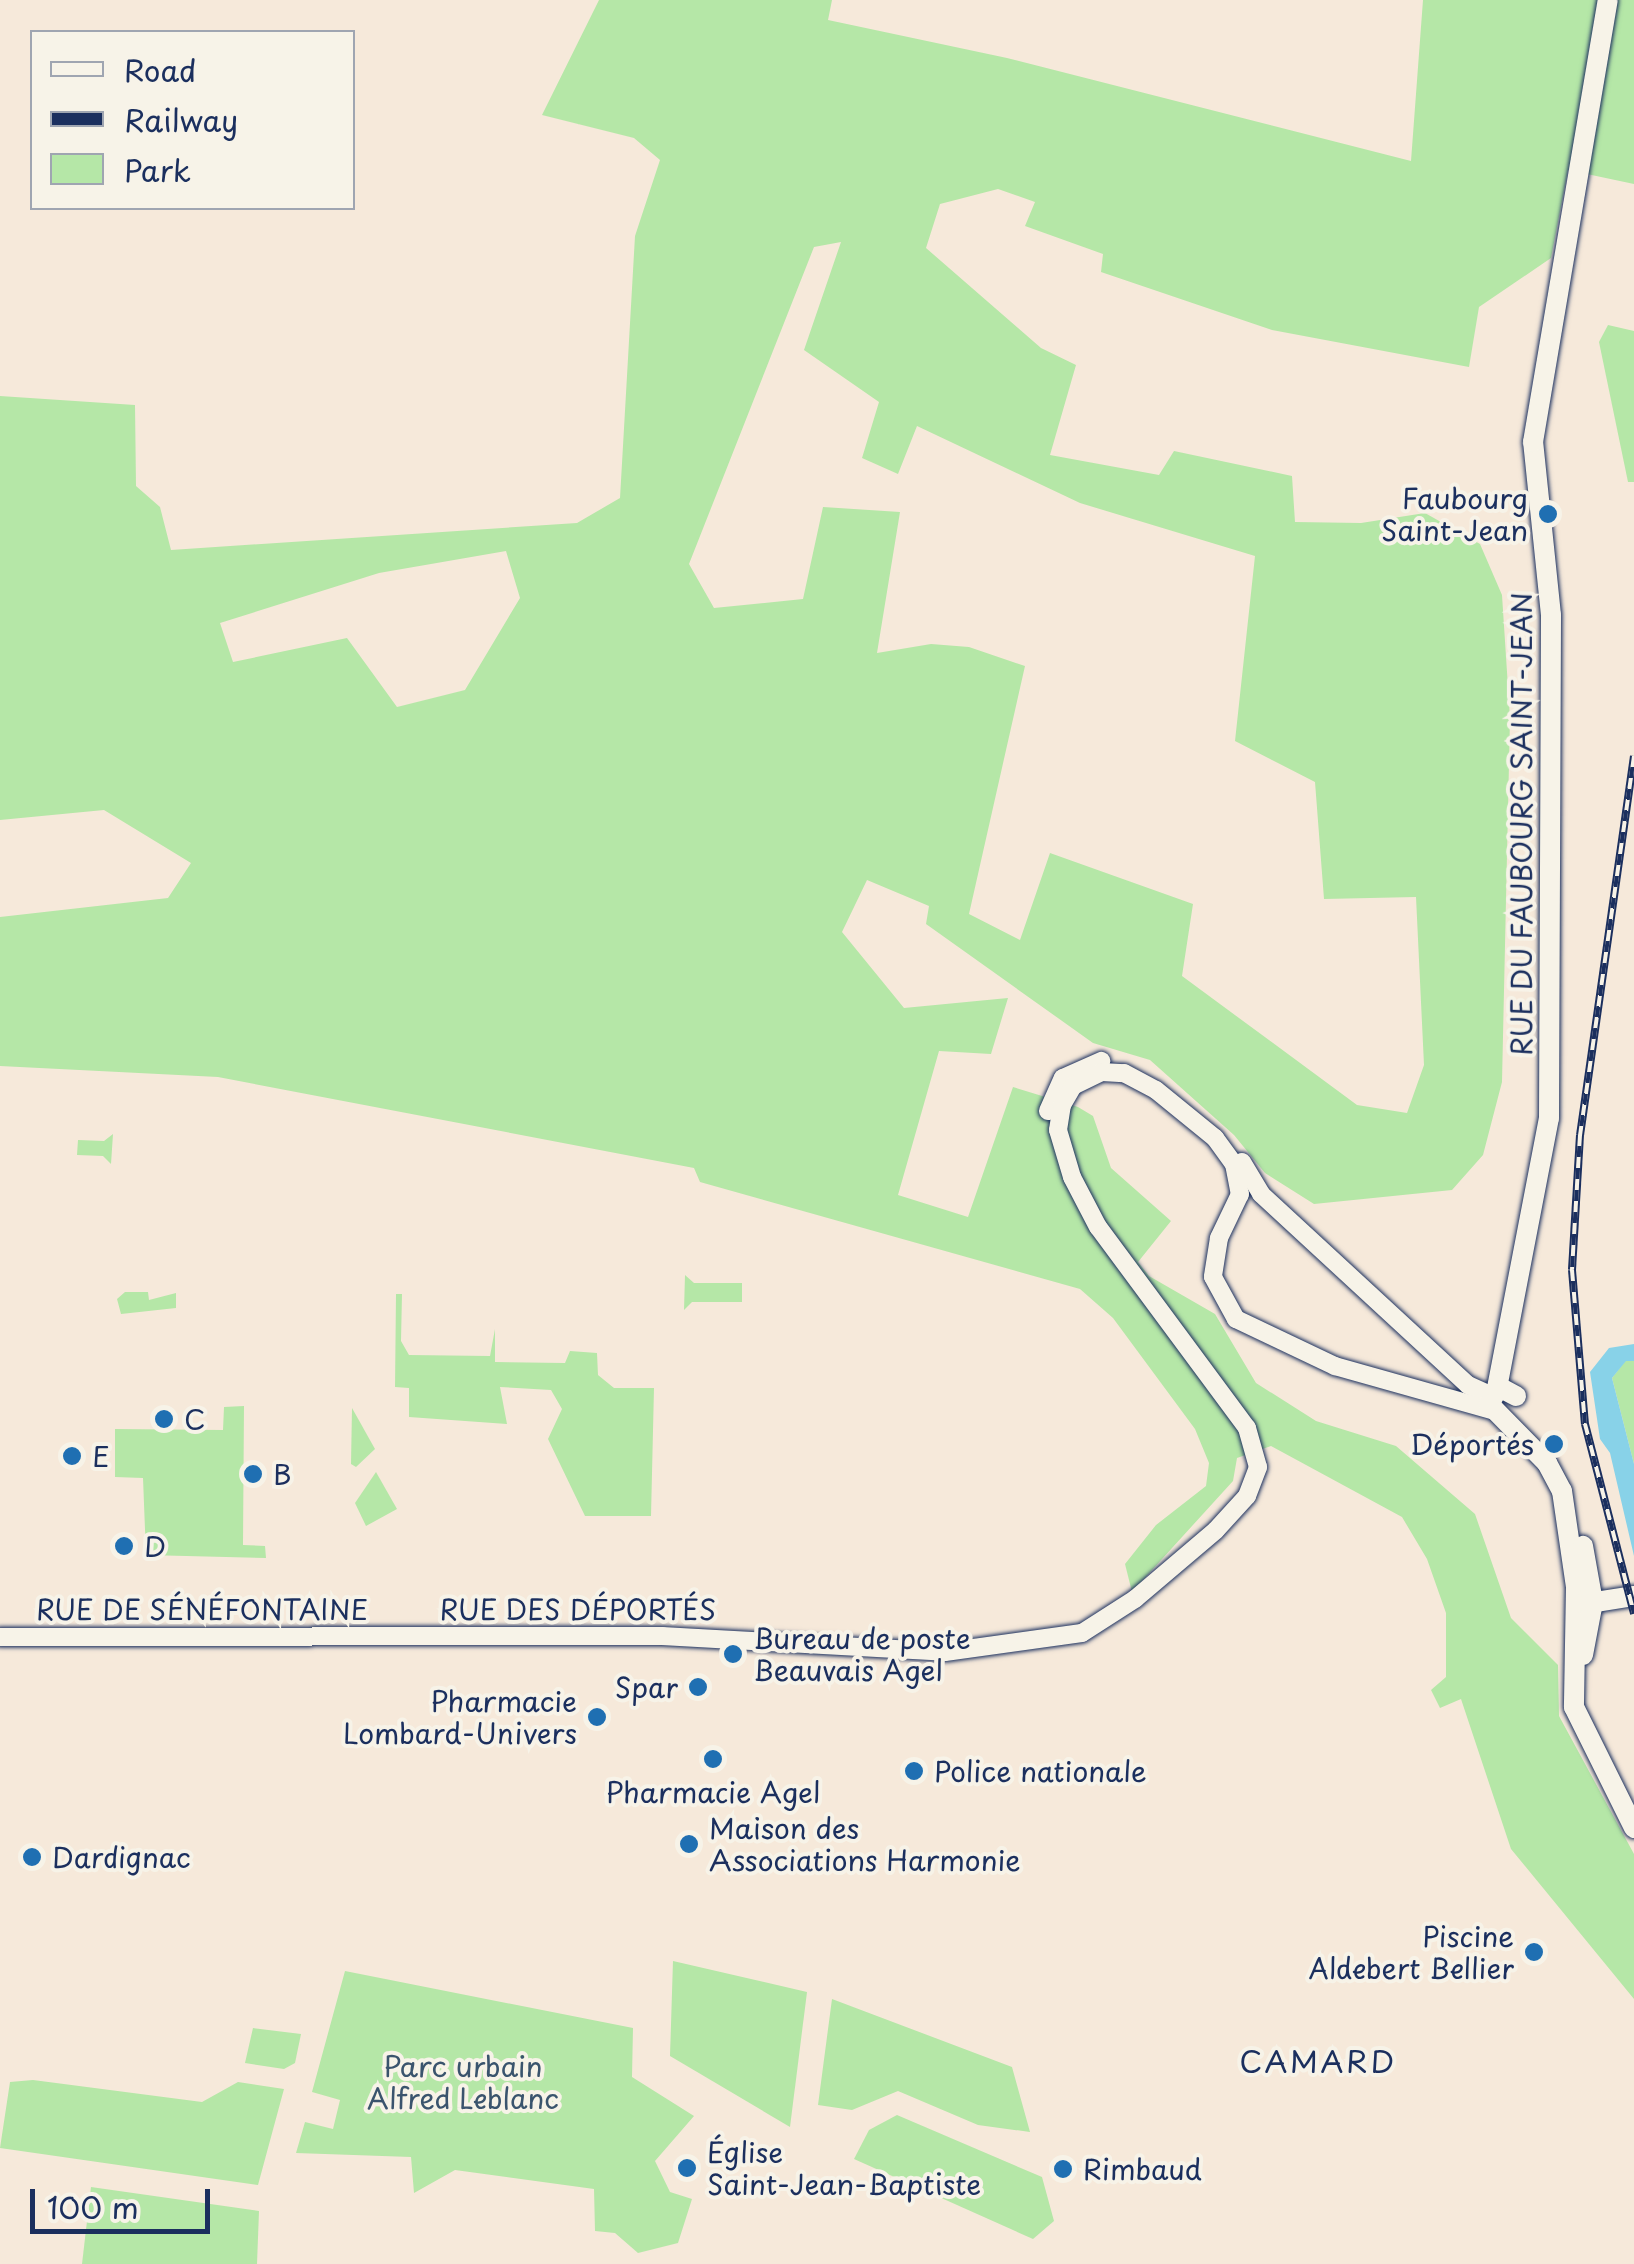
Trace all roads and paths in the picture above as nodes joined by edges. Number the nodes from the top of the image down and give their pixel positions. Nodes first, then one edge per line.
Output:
1 (1608, 0) edge
2 (1503, 1400) junction
3 (1153, 1584) junction
4 (1634, 1596) edge
5 (1584, 1604) junction
6 (404, 1636) joint
7 (0, 1637) edge
8 (1634, 1828) edge

1 - 2 main road, RUE DU FAUBOURG SAINT-JEAN
2 - 3 street, RUE DES DÉPORTÉS
2 - 3 street, RUE DES DÉPORTÉS
2 - 5 main road
3 - 6 street, RUE DES DÉPORTÉS
4 - 5 main road
5 - 8 main road
6 - 7 street, RUE DE SÉNÉFONTAINE

